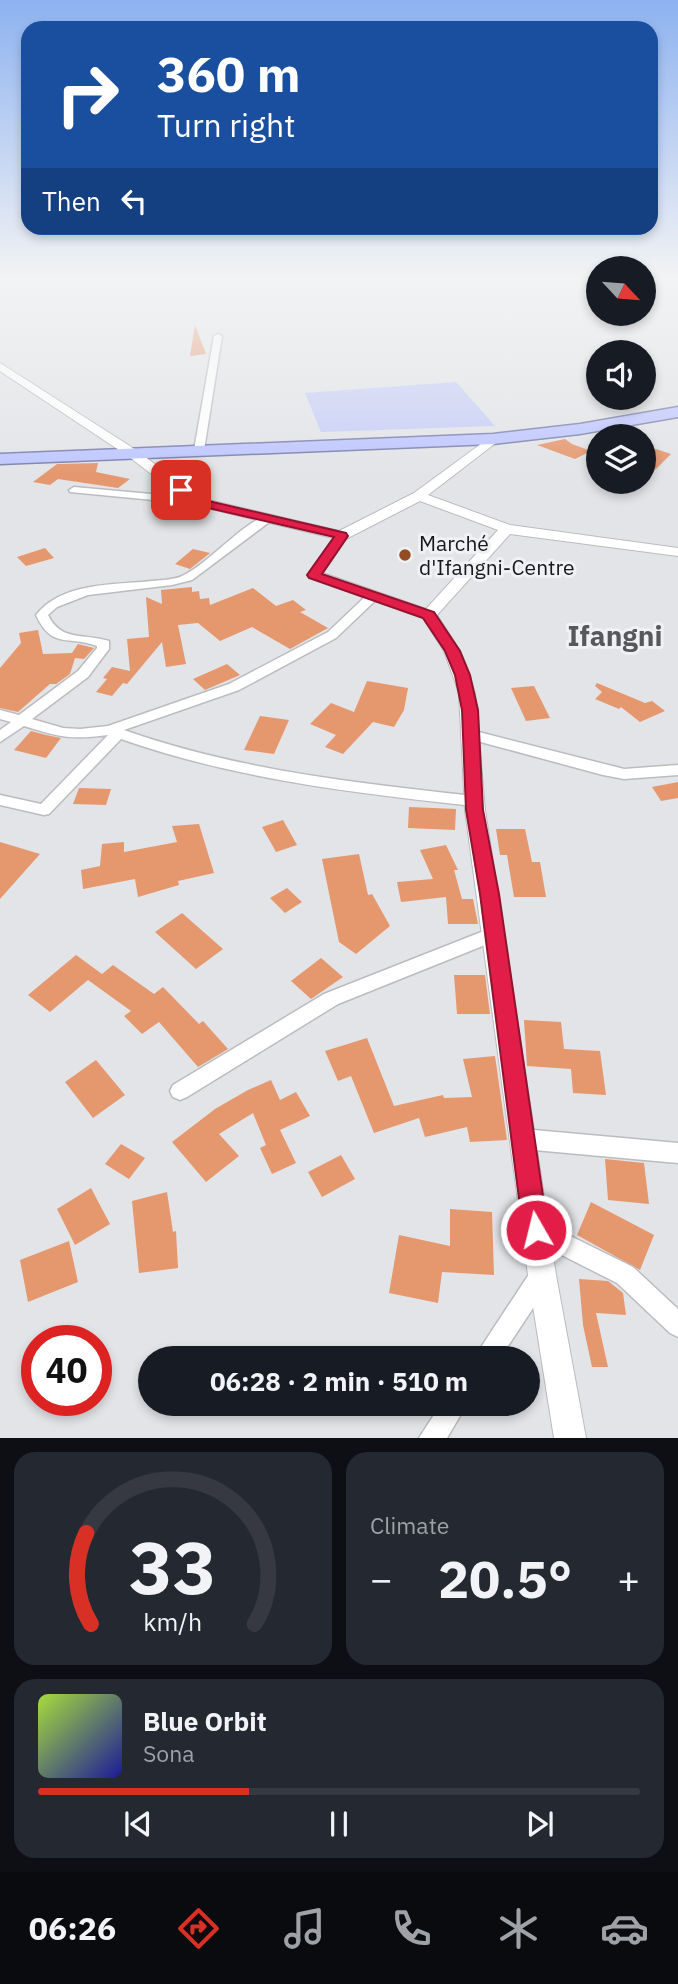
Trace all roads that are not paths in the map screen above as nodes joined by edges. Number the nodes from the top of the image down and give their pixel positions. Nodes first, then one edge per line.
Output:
1 (217, 343) edge
2 (0, 366) edge
3 (678, 412) edge
4 (493, 439) junction
5 (199, 450) junction
6 (132, 453) junction
7 (0, 459) edge
8 (74, 490) dead end
9 (419, 496) junction
10 (195, 501) junction
11 (268, 519) junction
12 (507, 529) junction
13 (341, 536) junction
14 (678, 552) edge
15 (373, 596) junction
16 (429, 615) junction
17 (0, 714) edge
18 (20, 721) junction
19 (114, 732) junction
20 (471, 735) junction
21 (0, 737) edge
22 (678, 770) edge
23 (0, 800) edge
24 (474, 801) junction
25 (494, 934) junction
26 (180, 1091) dead end
27 (523, 1139) junction
28 (678, 1153) edge
29 (536, 1230) junction
30 (542, 1275) junction
31 (678, 1325) edge
32 (494, 1346) edge
33 (447, 1416) edge
34 (432, 1438) edge
35 (570, 1438) edge

1 - 5 street
2 - 6 street
3 - 4 highway
4 - 5 highway
4 - 9 street
5 - 6 highway
6 - 7 highway
6 - 10 street
8 - 10 street
9 - 12 street
9 - 13 street
10 - 11 street
11 - 13 street
11 - 18 street
12 - 14 street
12 - 16 street
13 - 15 street
15 - 16 street
15 - 19 street
16 - 20 street
17 - 18 street
18 - 19 street
18 - 21 street
19 - 23 street
19 - 24 street
20 - 22 street
20 - 24 street
24 - 25 street
25 - 26 street
25 - 27 street
27 - 28 street
27 - 29 street
29 - 30 street
29 - 31 street
30 - 32 street
30 - 35 street
33 - 34 street

